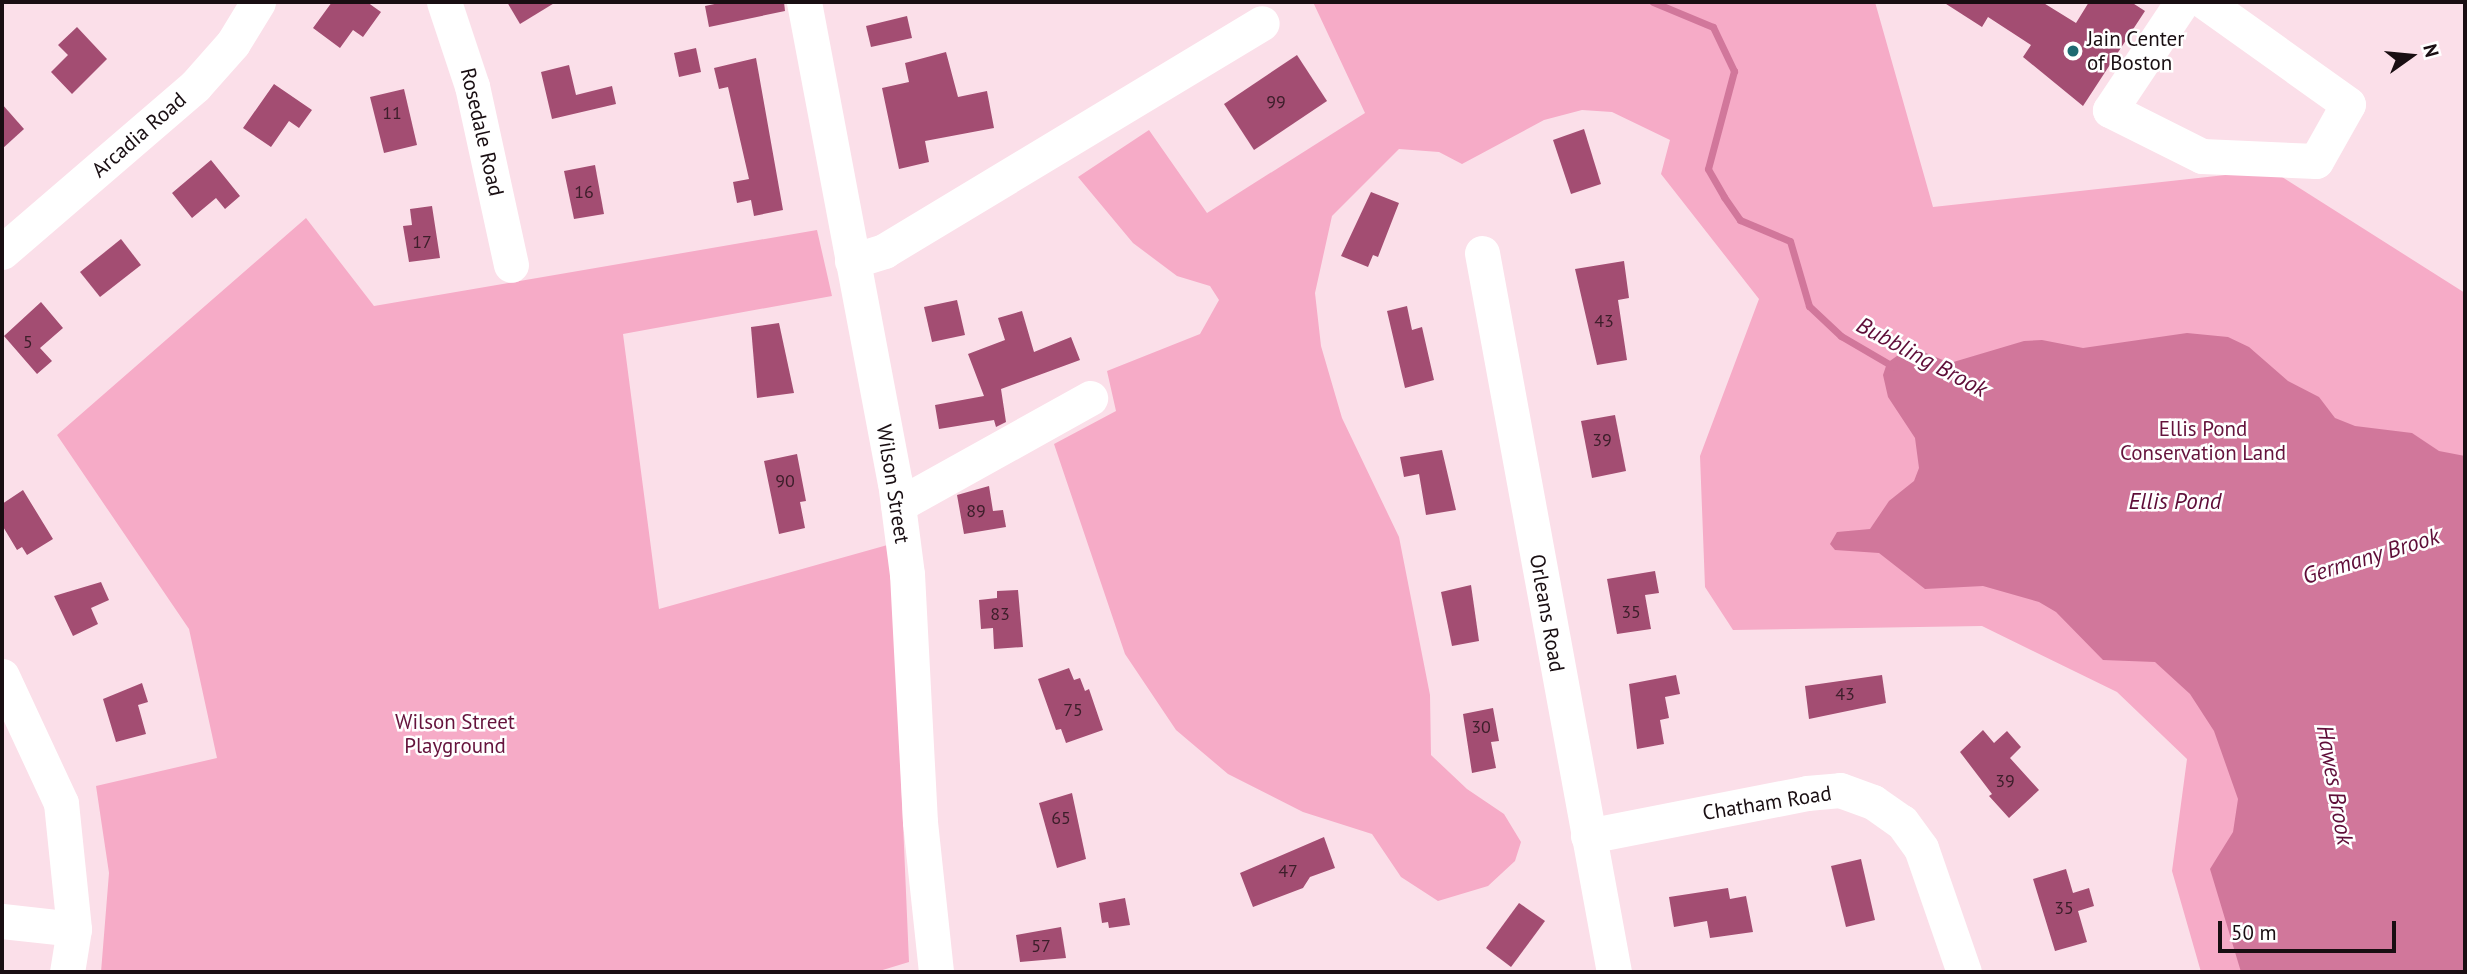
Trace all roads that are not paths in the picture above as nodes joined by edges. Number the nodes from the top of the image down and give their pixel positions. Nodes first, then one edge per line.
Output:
1 (258, 2) edge
2 (444, 2) edge
3 (804, 2) edge
4 (2182, 2) edge
5 (2205, 2) edge
6 (1262, 23) dead end
7 (2, 252) edge
8 (1482, 253) dead end
9 (852, 261) junction
10 (512, 265) dead end
11 (1090, 398) dead end
12 (898, 505) junction
13 (2, 676) edge
14 (1588, 836) junction
15 (2, 921) edge
16 (74, 929) junction
17 (67, 972) edge
18 (936, 972) edge
19 (1614, 972) edge
20 (1964, 972) edge

1 - 7 street, Arcadia Road
2 - 10 street, Rosedale Road
3 - 9 street, Wilson Street
4 - 5 street
6 - 9 street
8 - 14 street, Orleans Road
9 - 12 street, Wilson Street
11 - 12 street
12 - 18 street, Wilson Street
13 - 16 street
14 - 19 street, Orleans Road
14 - 20 street, Chatham Road
15 - 16 street
16 - 17 street

